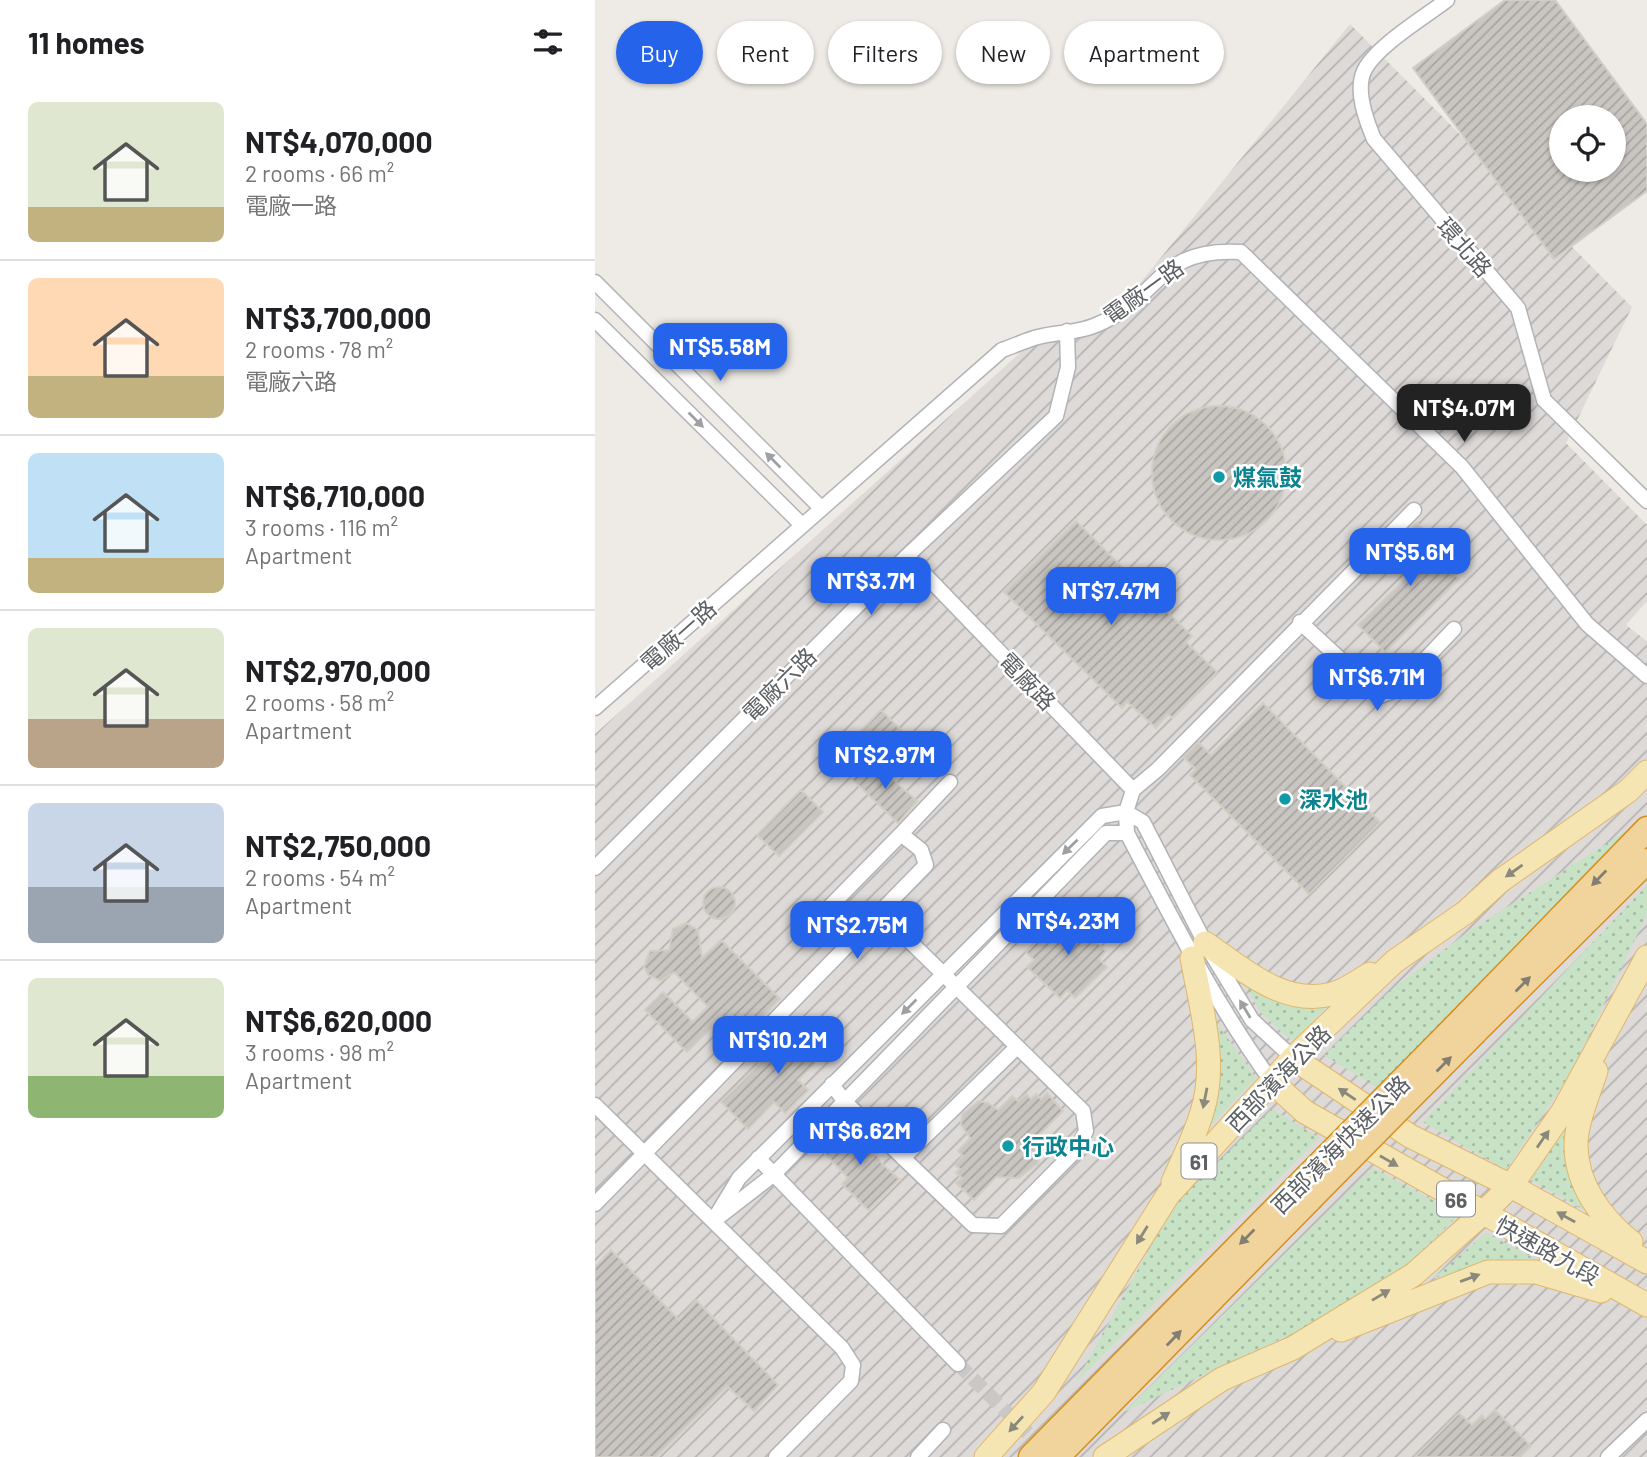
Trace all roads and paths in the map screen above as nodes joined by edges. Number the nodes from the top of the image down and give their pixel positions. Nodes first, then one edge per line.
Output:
1 (1447, 0) edge
2 (595, 282) edge
3 (595, 320) edge
4 (1067, 331) junction
5 (1647, 501) edge
6 (821, 508) junction
7 (1414, 509) dead end
8 (802, 525) junction
9 (907, 556) junction
10 (1300, 622) junction
11 (1454, 629) dead end
12 (1647, 676) edge
13 (595, 708) edge
14 (1647, 772) edge
15 (950, 782) dead end
16 (1133, 790) junction
17 (1126, 811) junction
18 (1647, 829) edge
19 (1127, 832) junction
20 (901, 834) junction
21 (1647, 861) edge
22 (595, 868) edge
23 (880, 912) junction
24 (801, 936) dead end
25 (1198, 951) junction
26 (1647, 957) edge
27 (1395, 961) junction
28 (941, 973) junction
29 (956, 985) junction
30 (1610, 1027) junction
31 (1465, 1030) junction
32 (1016, 1048) junction
33 (1293, 1058) junction
34 (1272, 1082) junction
35 (832, 1084) junction
36 (844, 1101) junction
37 (595, 1105) edge
38 (644, 1154) junction
39 (758, 1158) junction
40 (903, 1158) junction
41 (773, 1175) junction
42 (1510, 1186) junction
43 (1303, 1194) junction
44 (1168, 1195) junction
45 (595, 1204) edge
46 (1482, 1214) junction
47 (713, 1221) junction
48 (1647, 1256) edge
49 (1647, 1262) edge
50 (1646, 1305) edge
51 (1293, 1349) junction
52 (958, 1364) tunnel mouth
53 (1647, 1420) edge
54 (943, 1430) dead end
55 (776, 1457) edge
56 (918, 1457) edge
57 (986, 1457) edge
58 (1031, 1457) edge
59 (1057, 1457) edge
60 (1105, 1457) edge
61 (1608, 1457) edge

1 - 5 street, 環北路
6 -> 2 street
3 -> 8 street
4 - 6 street, 電廠一路
4 - 9 street, 電廠六路
4 - 12 street, 電廠一路
6 - 8 street, 電廠一路
7 - 10 street
8 - 13 street, 電廠一路
9 - 16 street, 電廠路
9 - 22 street, 電廠六路
10 - 11 street
10 - 16 street
14 -> 27 main road, 西部濱海公路 / 61
15 - 20 street
16 - 17 street
17 - 19 street
17 - 25 street
17 -> 28 street
18 -> 31 highway, 西部濱海快速公路
19 - 25 street
19 - 29 street
20 - 23 street
20 - 24 street
31 -> 21 highway, 西部濱海快速公路
23 - 28 street
23 - 38 street
25 - 27 main road
33 -> 25 street
25 - 34 street
25 -> 44 main road
26 - 30 main road
27 - 33 main road, 西部濱海公路 / 61
28 - 29 street
28 -> 35 street
29 - 32 street
29 - 36 street
42 -> 30 main road
30 - 48 main road
31 - 43 highway, 西部濱海快速公路, bridge
32 - 40 street
32 - 40 street
33 - 34 main road, 西部濱海公路 / 61
42 -> 33 main road, 快速路九段 / 66
34 - 44 main road, 西部濱海公路 / 61
34 -> 46 main road, 快速路九段 / 66
35 - 36 street
35 - 39 street
36 - 40 street
36 - 41 street
37 - 38 street
38 - 45 street
38 - 47 street
39 - 41 street
39 - 47 street
41 - 47 street
41 - 52 street
42 - 46 main road
49 -> 42 main road, 快速路九段 / 66
43 -> 58 highway, 西部濱海快速公路
59 -> 43 highway, 西部濱海快速公路
44 -> 57 main road, 西部濱海公路 / 61
46 - 50 main road, 快速路九段 / 66
51 -> 46 main road
47 - 55 street
51 -> 50 main road
60 -> 51 main road
53 - 61 street
54 - 56 street

